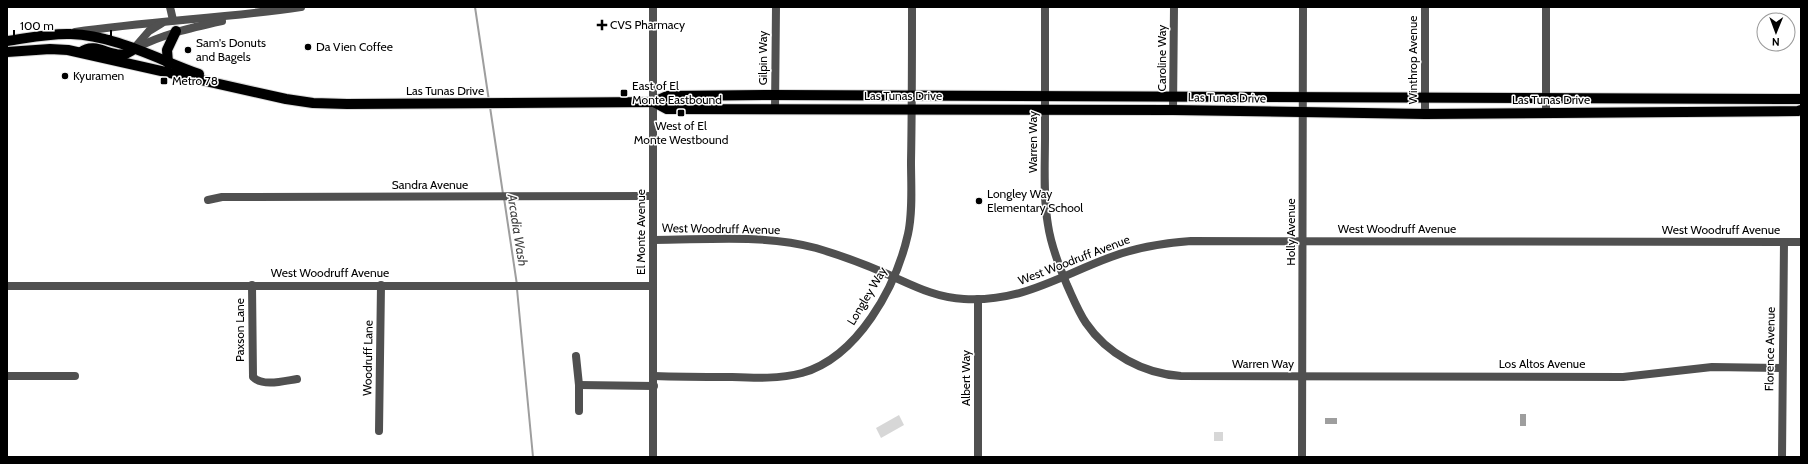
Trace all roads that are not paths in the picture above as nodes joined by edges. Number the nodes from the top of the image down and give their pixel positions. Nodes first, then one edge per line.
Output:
1 (170, 7) edge
2 (301, 7) edge
3 (653, 7) edge
4 (776, 7) edge
5 (912, 7) edge
6 (1045, 7) edge
7 (1174, 7) edge
8 (1303, 7) edge
9 (1425, 7) edge
10 (1546, 7) edge
11 (249, 15) junction
12 (173, 20) junction
13 (164, 21) junction
14 (176, 31) junction
15 (49, 36) junction
16 (7, 41) edge
17 (134, 49) junction
18 (7, 52) edge
19 (80, 52) junction
20 (168, 63) junction
21 (125, 64) junction
22 (239, 88) junction
23 (775, 95) junction
24 (1045, 96) junction
25 (912, 97) junction
26 (1173, 97) junction
27 (1303, 97) junction
28 (1425, 98) junction
29 (1546, 98) junction
30 (1801, 99) edge
31 (654, 102) junction
32 (912, 109) junction
33 (1045, 109) junction
34 (776, 110) junction
35 (1173, 110) junction
36 (1801, 110) edge
37 (1303, 113) junction
38 (1546, 113) junction
39 (1425, 114) junction
40 (653, 196) junction
41 (208, 200) dead end
42 (653, 240) junction
43 (1303, 241) junction
44 (1784, 242) junction
45 (1801, 242) edge
46 (893, 278) junction
47 (1064, 278) junction
48 (252, 285) junction
49 (381, 285) junction
50 (7, 286) edge
51 (653, 286) junction
52 (978, 299) junction
53 (576, 356) dead end
54 (1782, 368) junction
55 (7, 376) edge
56 (75, 376) dead end
57 (654, 376) junction
58 (1302, 376) junction
59 (297, 379) dead end
60 (579, 385) junction
61 (654, 386) junction
62 (579, 411) dead end
63 (379, 431) dead end
64 (653, 457) edge
65 (978, 457) edge
66 (1302, 457) edge
67 (1782, 457) edge

1 - 12 street
2 - 11 street
3 - 31 street, El Monte Avenue
4 - 23 street, Gilpin Way
5 - 25 street, Longley Way
6 - 24 street, Warren Way
7 - 26 street, Caroline Way
8 - 27 street, Holly Avenue
9 - 28 street, Winthrop Avenue
10 - 29 street
11 - 12 street
11 - 14 street
12 - 13 street
13 - 15 street
13 - 17 street
14 - 17 street
14 - 20 main road
15 - 16 main road, Las Tunas Drive
15 - 17 main road, Las Tunas Drive
17 - 19 main road
17 - 20 main road, Las Tunas Drive
17 - 21 street
18 - 19 main road, Las Tunas Drive
19 - 21 main road, Las Tunas Drive
20 - 22 main road, Las Tunas Drive
21 - 22 main road, Las Tunas Drive
22 - 31 main road, Las Tunas Drive
23 - 25 main road, Las Tunas Drive
23 - 31 main road, Las Tunas Drive
23 - 34 street, Gilpin Way
24 - 25 main road, Las Tunas Drive
24 - 26 main road, Las Tunas Drive
24 - 33 street, Warren Way
25 - 32 street, Longley Way
26 - 27 main road, Las Tunas Drive
26 - 35 street, Caroline Way
27 - 28 main road, Las Tunas Drive
27 - 37 street, Holly Avenue
28 - 29 main road, Las Tunas Drive
28 - 39 street, Winthrop Avenue
29 - 30 main road, Las Tunas Drive
29 - 38 street
31 - 34 main road, Las Tunas Drive
31 - 40 street, El Monte Avenue
32 - 33 main road, Las Tunas Drive
32 - 34 main road, Las Tunas Drive
32 - 46 street, Longley Way
33 - 35 main road, Las Tunas Drive
33 - 47 street, Warren Way
35 - 37 main road, Las Tunas Drive
36 - 38 main road, Las Tunas Drive
37 - 39 main road, Las Tunas Drive
37 - 43 street, Holly Avenue
38 - 39 main road, Las Tunas Drive
40 - 41 street, Sandra Avenue
40 - 42 street, El Monte Avenue
42 - 46 street, West Woodruff Avenue
42 - 51 street, El Monte Avenue
43 - 44 street, West Woodruff Avenue
43 - 47 street, West Woodruff Avenue
43 - 58 street, Holly Avenue
44 - 45 street, West Woodruff Avenue
44 - 54 street, Florence Avenue
46 - 52 street, West Woodruff Avenue
46 - 57 street, Longley Way
47 - 52 street, West Woodruff Avenue
47 - 58 street, Warren Way
48 - 49 street, West Woodruff Avenue
48 - 50 street, West Woodruff Avenue
48 - 59 street, Paxson Lane
49 - 51 street, West Woodruff Avenue
49 - 63 street, Woodruff Lane
51 - 57 street, El Monte Avenue
52 - 65 street, Albert Way
53 - 60 street
54 - 58 street, Los Altos Avenue
54 - 67 street, Florence Avenue
55 - 56 street
57 - 61 street, El Monte Avenue
58 - 66 street, Holly Avenue
60 - 61 street
60 - 62 street
61 - 64 street, El Monte Avenue

